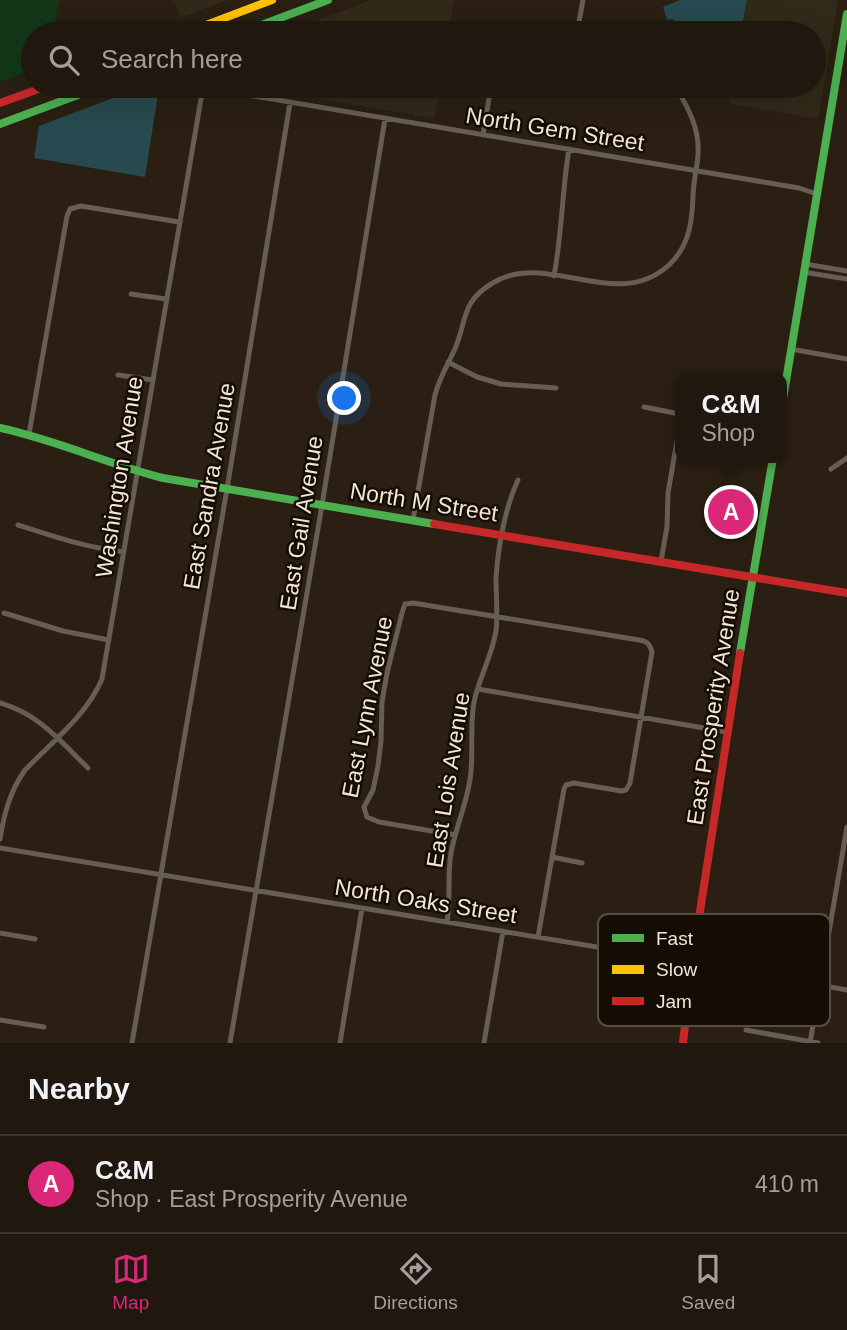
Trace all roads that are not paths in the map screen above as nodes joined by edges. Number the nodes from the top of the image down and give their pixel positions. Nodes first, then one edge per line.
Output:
1 (272, 0) edge
2 (328, 0) edge
3 (583, 0) edge
4 (847, 14) edge
5 (217, 21) edge
6 (272, 21) edge
7 (579, 21) edge
8 (21, 95) edge
9 (70, 98) edge
10 (200, 98) edge
11 (262, 98) edge
12 (489, 98) edge
13 (682, 98) edge
14 (0, 103) edge
15 (290, 103) junction
16 (385, 119) junction
17 (0, 124) edge
18 (483, 135) junction
19 (569, 149) junction
20 (696, 170) junction
21 (817, 194) junction
22 (179, 222) junction
23 (847, 265) edge
24 (804, 268) junction
25 (847, 271) edge
26 (554, 276) junction
27 (847, 279) edge
28 (131, 294) dead end
29 (166, 299) junction
30 (791, 349) junction
31 (847, 359) edge
32 (448, 362) junction
33 (787, 374) edge
34 (118, 375) dead end
35 (153, 380) junction
36 (556, 388) dead end
37 (644, 407) dead end
38 (675, 413) edge
39 (0, 428) edge
40 (29, 435) junction
41 (675, 452) edge
42 (847, 458) edge
43 (772, 463) edge
44 (831, 469) dead end
45 (136, 471) junction
46 (518, 480) dead end
47 (227, 489) junction
48 (322, 505) junction
49 (413, 520) junction
50 (18, 525) dead end
51 (503, 534) junction
52 (124, 552) junction
53 (661, 561) junction
54 (753, 576) junction
55 (847, 593) edge
56 (4, 613) dead end
57 (497, 617) junction
58 (110, 640) junction
59 (478, 689) junction
60 (0, 703) edge
61 (641, 716) junction
62 (727, 732) junction
63 (57, 737) junction
64 (88, 768) dead end
65 (0, 796) edge
66 (9, 799) junction
67 (847, 827) edge
68 (455, 835) junction
69 (0, 839) edge
70 (0, 848) edge
71 (552, 857) junction
72 (582, 863) dead end
73 (160, 875) junction
74 (257, 891) junction
75 (362, 908) junction
76 (700, 914) edge
77 (447, 922) junction
78 (830, 927) edge
79 (503, 932) junction
80 (0, 933) edge
81 (538, 937) junction
82 (35, 939) dead end
83 (598, 947) edge
84 (0, 1020) edge
85 (44, 1027) dead end
86 (746, 1030) dead end
87 (132, 1043) edge
88 (230, 1043) edge
89 (340, 1043) edge
90 (484, 1043) edge
91 (813, 1043) edge

1 - 5 main road
2 - 6 main road
3 - 7 street
4 - 21 main road
8 - 14 main road
9 - 17 main road
10 - 22 street, Washington Avenue
11 - 15 street, North Gem Street
12 - 18 street
13 - 20 street
15 - 16 street, North Gem Street
15 - 47 street, East Sandra Avenue
16 - 18 street, North Gem Street
16 - 48 street, East Gail Avenue
18 - 19 street, North Gem Street
19 - 20 street, North Gem Street
19 - 26 street
20 - 21 street, North Gem Street
20 - 26 street
21 - 24 main road
22 - 29 street, Washington Avenue
22 - 40 street
23 - 25 street
24 - 25 street
24 - 27 street
24 - 30 main road
26 - 32 street
28 - 29 street
29 - 35 street, Washington Avenue
30 - 31 street
30 - 33 main road
32 - 36 street
32 - 49 street
34 - 35 street
35 - 45 street, Washington Avenue
37 - 38 street
39 - 40 main road, North M Street
40 - 45 main road, North M Street
41 - 53 street
42 - 44 street
43 - 54 main road, East Prosperity Avenue
45 - 47 main road, North M Street
45 - 52 street, Washington Avenue
46 - 51 street, East Lois Avenue
47 - 48 main road, North M Street
47 - 73 street, East Sandra Avenue
48 - 49 main road, North M Street
48 - 74 street, East Gail Avenue
49 - 51 main road, North M Street
50 - 52 street
51 - 53 main road, North M Street
51 - 57 street, East Lois Avenue
52 - 58 street, Washington Avenue
53 - 54 main road, North M Street
54 - 55 main road, North M Street
54 - 62 main road, East Prosperity Avenue
56 - 58 street
57 - 59 street, East Lois Avenue
57 - 61 street
57 - 68 street, East Lynn Avenue
58 - 63 street, Washington Avenue
59 - 61 street
59 - 68 street, East Lois Avenue
60 - 63 street
61 - 62 street
61 - 71 street
62 - 76 main road, East Prosperity Avenue
63 - 64 street
63 - 66 street, Washington Avenue
65 - 66 street
66 - 69 street, Washington Avenue
67 - 78 street
68 - 77 street, East Lois Avenue
70 - 73 street, North Oaks Street
71 - 72 street
71 - 81 street
73 - 74 street, North Oaks Street
73 - 87 street, East Sandra Avenue
74 - 75 street, North Oaks Street
74 - 88 street, East Gail Avenue
75 - 77 street, North Oaks Street
75 - 89 street
77 - 79 street, North Oaks Street
79 - 81 street, North Oaks Street
79 - 90 street
80 - 82 street
81 - 83 street, North Oaks Street
84 - 85 street
86 - 91 street

